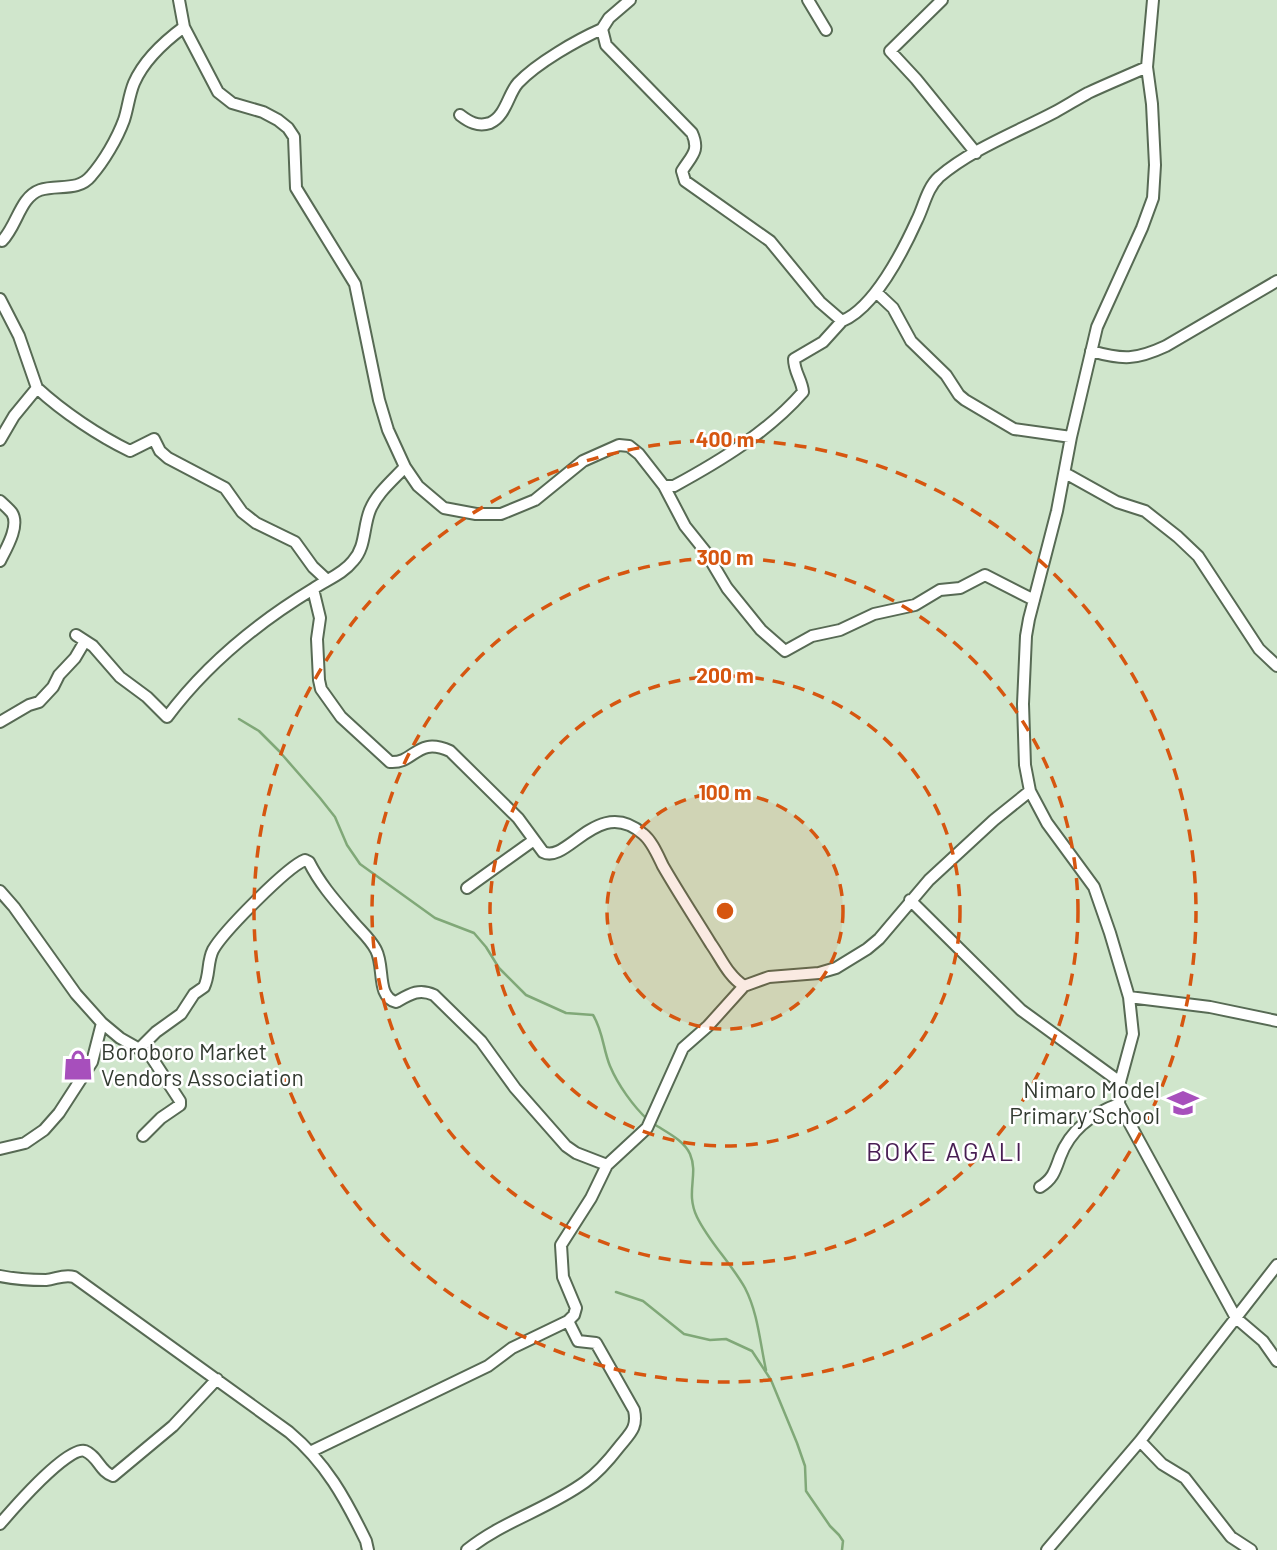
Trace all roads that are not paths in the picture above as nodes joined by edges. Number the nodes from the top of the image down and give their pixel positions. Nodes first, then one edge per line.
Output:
1 (179, 0) edge
2 (629, 0) edge
3 (808, 0) edge
4 (942, 0) edge
5 (1153, 0) edge
6 (184, 27) junction
7 (602, 29) junction
8 (826, 30) dead end
9 (1147, 68) junction
10 (460, 115) dead end
11 (976, 153) junction
12 (1, 242) edge
13 (1277, 281) edge
14 (876, 292) junction
15 (0, 299) edge
16 (842, 321) junction
17 (1091, 351) junction
18 (37, 388) junction
19 (1071, 437) junction
20 (0, 440) edge
21 (405, 467) junction
22 (1065, 473) junction
23 (664, 486) junction
24 (0, 501) edge
25 (0, 561) edge
26 (327, 580) junction
27 (313, 589) junction
28 (1034, 600) junction
29 (1277, 666) edge
30 (0, 722) edge
31 (1030, 792) junction
32 (534, 840) junction
33 (467, 888) dead end
34 (0, 891) edge
35 (910, 900) junction
36 (744, 986) junction
37 (1129, 997) junction
38 (1277, 1021) edge
39 (102, 1023) junction
40 (139, 1049) junction
41 (1119, 1082) junction
42 (1119, 1104) junction
43 (144, 1136) dead end
44 (0, 1149) edge
45 (607, 1165) junction
46 (1040, 1187) dead end
47 (1277, 1265) edge
48 (0, 1276) edge
49 (1236, 1318) junction
50 (568, 1321) junction
51 (1277, 1360) edge
52 (217, 1379) junction
53 (1140, 1441) junction
54 (312, 1451) junction
55 (0, 1524) edge
56 (368, 1550) edge
57 (467, 1550) edge
58 (1046, 1550) edge
59 (1251, 1550) edge

1 - 6 street
2 - 7 street
3 - 8 street
4 - 11 street
5 - 9 street
6 - 12 street
6 - 21 street
7 - 10 street
7 - 16 street
9 - 11 street
9 - 17 street
11 - 14 street
13 - 17 street
14 - 16 street
14 - 19 street
15 - 18 street
16 - 23 street
17 - 19 street
18 - 20 street
18 - 26 street
19 - 22 street
21 - 23 street
21 - 26 street
22 - 28 street
22 - 29 street
23 - 28 street
24 - 25 street
26 - 27 street
27 - 30 street
27 - 32 street
28 - 31 street
31 - 35 street
31 - 37 street
32 - 33 street
32 - 36 street
34 - 39 street
35 - 36 street
35 - 41 street
36 - 45 street
37 - 38 street
37 - 41 street
39 - 40 street
39 - 44 street
40 - 43 street
40 - 45 street
41 - 42 street
42 - 46 street
42 - 49 street
45 - 50 street
47 - 49 street
48 - 52 street
49 - 51 street
49 - 53 street
50 - 54 street
50 - 57 street
52 - 54 street
52 - 55 street
53 - 58 street
53 - 59 street
54 - 56 street

